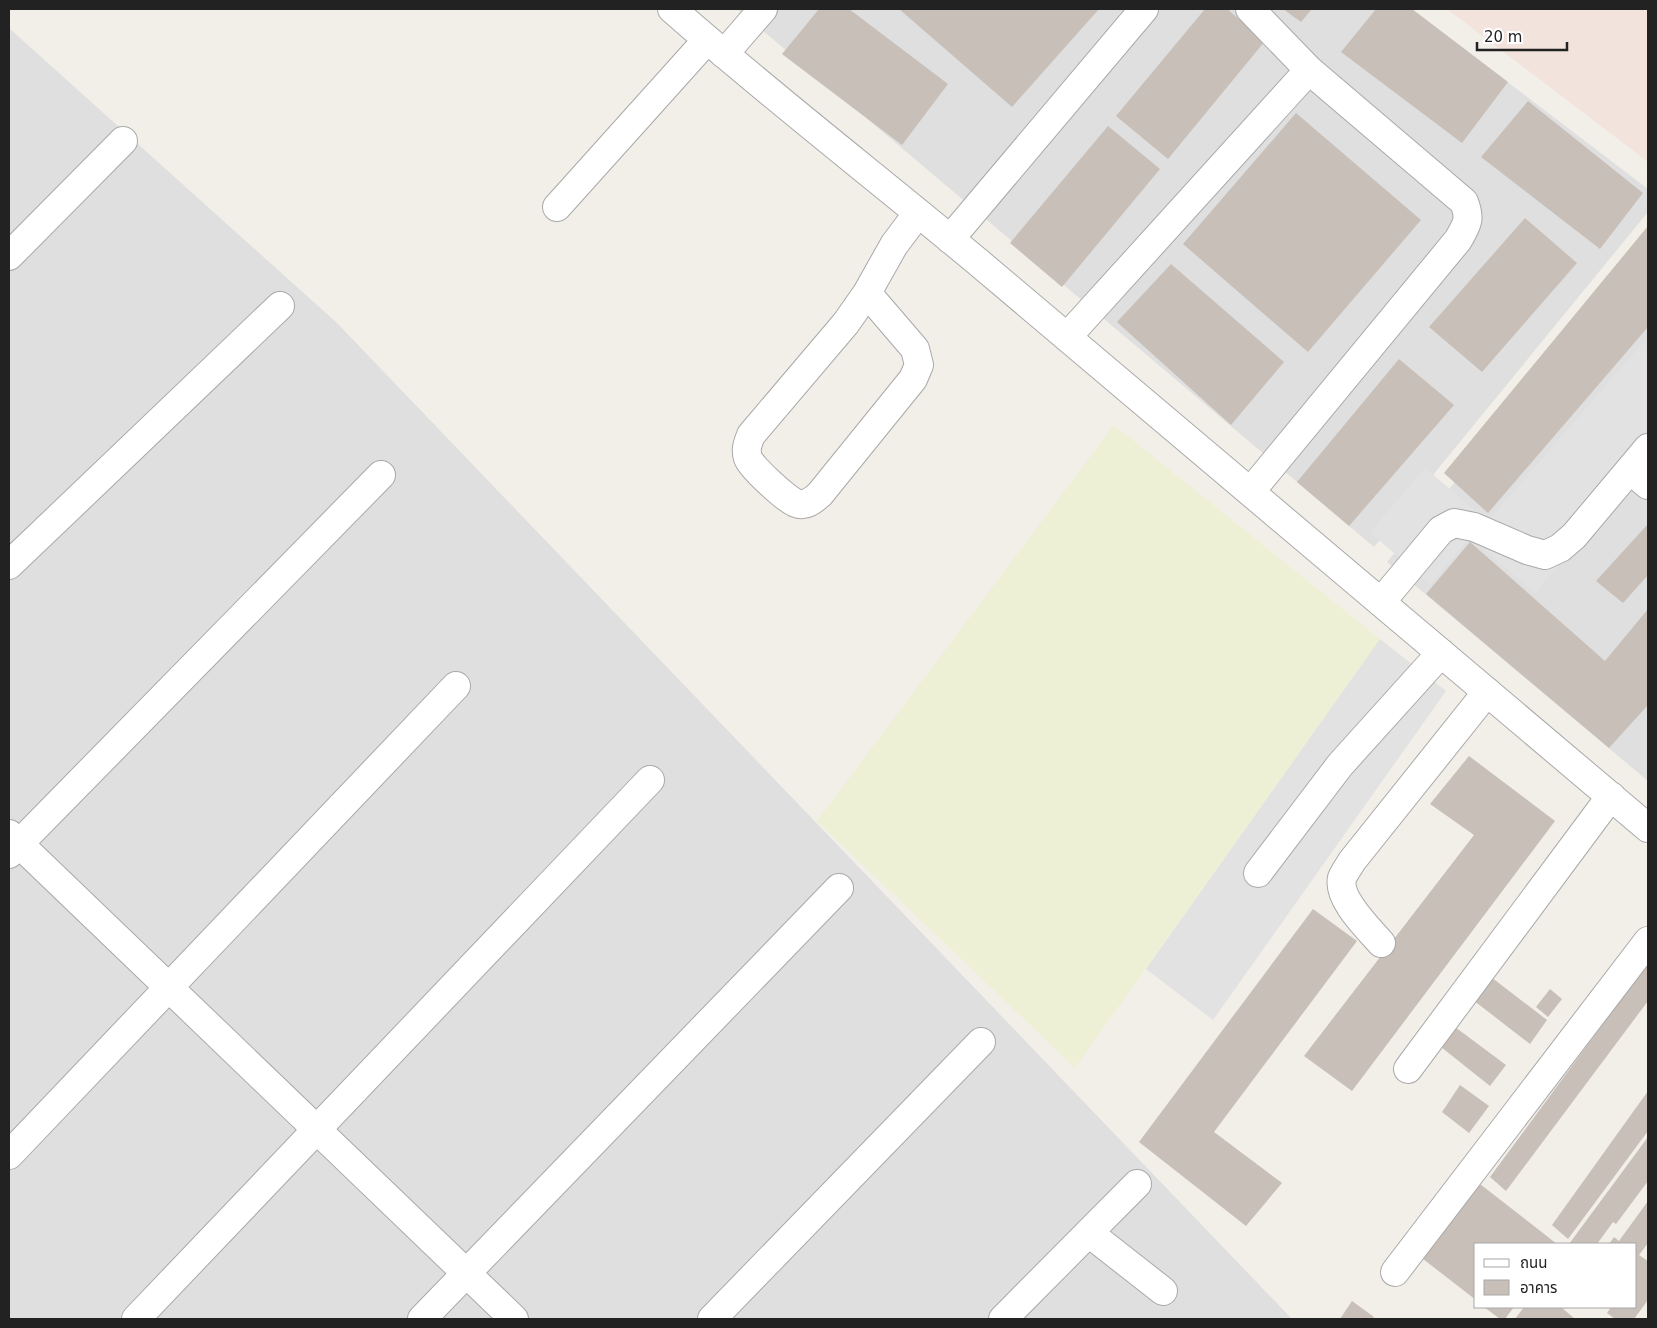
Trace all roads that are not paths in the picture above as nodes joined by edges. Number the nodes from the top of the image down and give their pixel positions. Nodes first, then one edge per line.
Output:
1 (672, 9) edge
2 (763, 9) edge
3 (1144, 9) edge
4 (1250, 9) edge
5 (716, 47) junction
6 (1309, 70) junction
7 (123, 141) dead end
8 (557, 207) dead end
9 (918, 213) junction
10 (950, 239) junction
11 (9, 256) edge
12 (867, 293) junction
13 (280, 306) dead end
14 (1067, 337) junction
15 (1648, 448) edge
16 (381, 475) dead end
17 (1639, 478) edge
18 (1251, 490) junction
19 (9, 565) edge
20 (1381, 602) junction
21 (1442, 654) junction
22 (456, 686) dead end
23 (1487, 692) junction
24 (650, 780) dead end
25 (1611, 796) junction
26 (1648, 828) edge
27 (12, 844) edge
28 (1258, 873) dead end
29 (839, 888) dead end
30 (1648, 941) edge
31 (1381, 944) dead end
32 (168, 986) junction
33 (981, 1042) dead end
34 (1408, 1069) dead end
35 (316, 1130) junction
36 (9, 1154) edge
37 (1138, 1184) dead end
38 (1089, 1233) junction
39 (1395, 1272) dead end
40 (468, 1273) junction
41 (1163, 1291) dead end
42 (136, 1319) edge
43 (422, 1319) edge
44 (514, 1319) edge
45 (712, 1319) edge
46 (1003, 1319) edge

1 - 5 street
2 - 5 street
3 - 10 street
4 - 6 street
5 - 8 street
5 - 9 street
6 - 14 street
6 - 18 street
7 - 11 street
9 - 10 street
9 - 12 street
10 - 14 street
12 - 12 street
13 - 19 street
14 - 18 street
15 - 17 street
16 - 27 street
17 - 20 street
18 - 20 street
20 - 21 street
21 - 23 street
21 - 28 street
22 - 32 street
23 - 25 street
23 - 31 street
24 - 35 street
25 - 26 street
25 - 34 street
27 - 32 street
29 - 40 street
30 - 39 street
32 - 35 street
32 - 36 street
33 - 45 street
35 - 40 street
35 - 42 street
37 - 38 street
38 - 41 street
38 - 46 street
40 - 43 street
40 - 44 street

